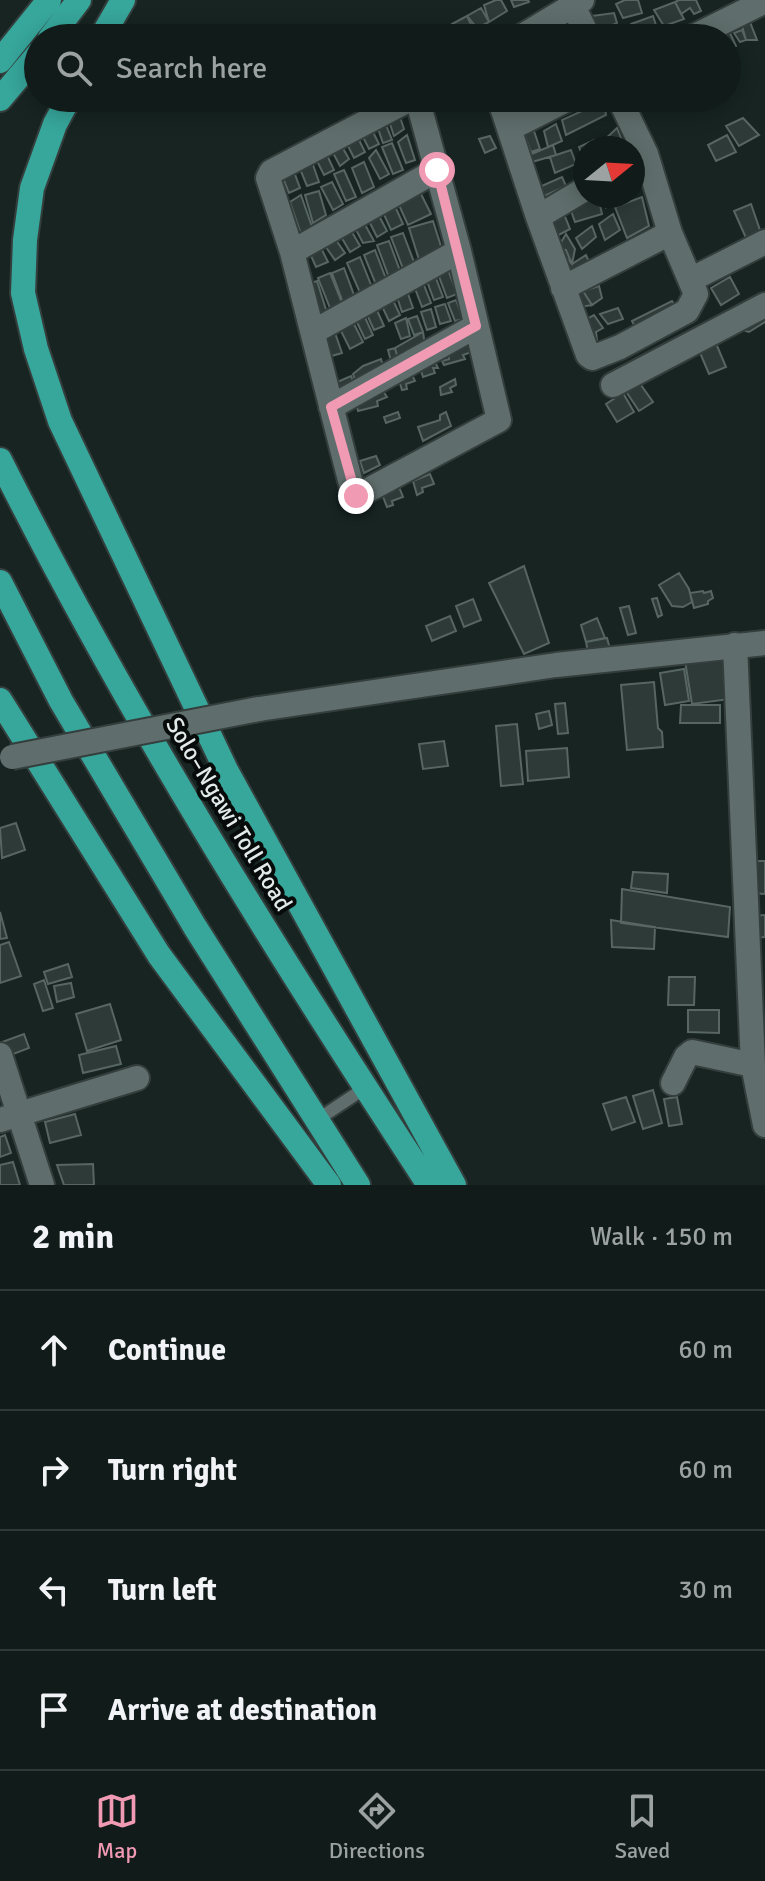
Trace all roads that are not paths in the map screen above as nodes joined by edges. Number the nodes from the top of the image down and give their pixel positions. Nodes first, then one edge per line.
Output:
1 (49, 0) edge
2 (79, 0) edge
3 (123, 0) edge
4 (575, 1) edge
5 (765, 1) edge
6 (30, 24) edge
7 (61, 24) edge
8 (109, 24) edge
9 (540, 24) edge
10 (584, 24) edge
11 (719, 24) edge
12 (24, 31) edge
13 (0, 61) edge
14 (24, 71) edge
15 (0, 99) edge
16 (61, 112) edge
17 (387, 112) edge
18 (418, 112) edge
19 (505, 112) edge
20 (542, 112) edge
21 (624, 112) edge
22 (511, 128) junction
23 (632, 136) edge
24 (437, 170) junction
25 (645, 170) edge
26 (573, 196) edge
27 (538, 217) junction
28 (670, 233) junction
29 (765, 242) edge
30 (459, 251) junction
31 (292, 252) junction
32 (700, 275) dead end
33 (563, 288) junction
34 (765, 305) edge
35 (476, 326) junction
36 (313, 332) junction
37 (613, 385) dead end
38 (331, 407) junction
39 (0, 460) edge
40 (0, 582) edge
41 (765, 643) edge
42 (735, 645) junction
43 (0, 700) edge
44 (6, 756) edge
45 (0, 1055) edge
46 (753, 1065) junction
47 (137, 1078) dead end
48 (673, 1083) dead end
49 (365, 1088) junction
50 (10, 1117) edge
51 (317, 1120) junction
52 (765, 1125) edge
53 (42, 1185) edge
54 (329, 1185) edge
55 (358, 1185) edge
56 (429, 1185) edge
57 (454, 1185) edge

1 - 6 highway
2 - 7 highway
3 - 8 highway
4 - 9 street
4 - 10 street
5 - 11 street
12 - 13 highway
14 - 15 highway
16 - 57 highway
17 - 31 street
18 - 24 street
19 - 22 street
20 - 22 street
21 - 23 street
22 - 27 street
24 - 30 street
24 - 31 street
25 - 28 street
26 - 27 street
27 - 33 street
28 - 33 street
28 - 33 street
29 - 32 street
30 - 35 street
30 - 36 street
31 - 36 street
34 - 37 street
35 - 38 street
35 - 38 street
36 - 38 street
39 - 49 highway, Solo–Ngawi Toll Road
40 - 51 highway
41 - 42 street
42 - 44 street, bridge
42 - 46 street
43 - 54 highway
45 - 50 street
46 - 48 street
46 - 52 street
47 - 50 street
49 - 51 lane
49 - 56 highway, Solo–Ngawi Toll Road
50 - 53 street
51 - 55 highway

